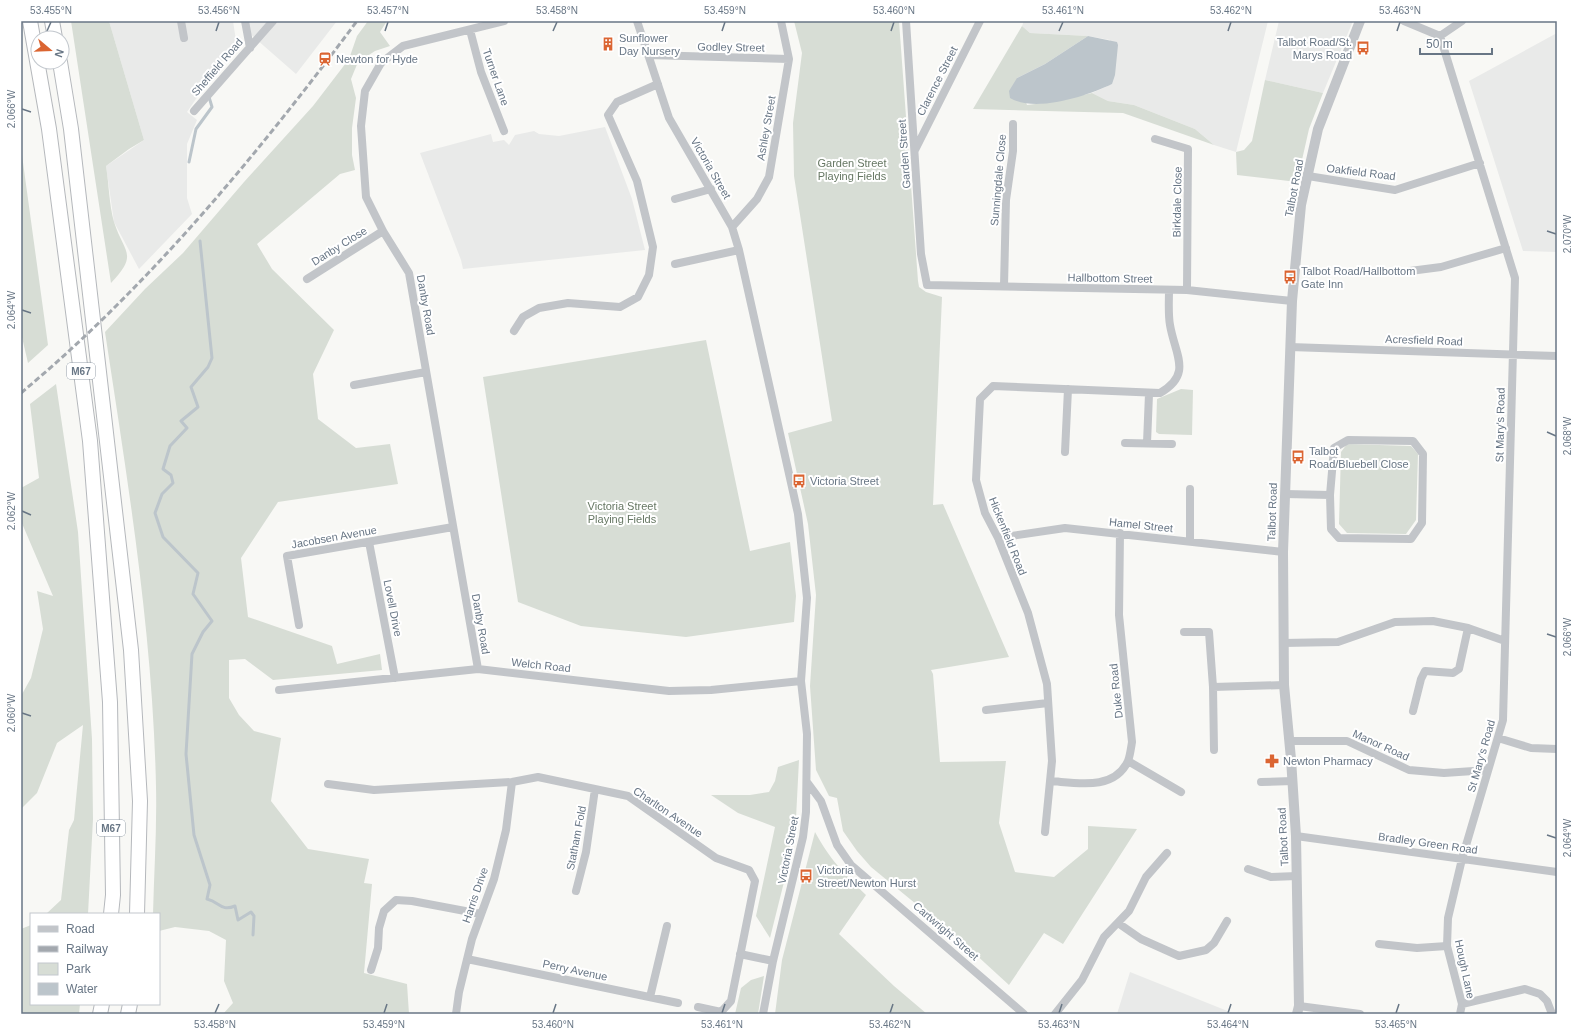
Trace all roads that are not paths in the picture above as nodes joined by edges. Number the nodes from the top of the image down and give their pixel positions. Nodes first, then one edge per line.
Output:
1 (30, 21) edge
2 (182, 21) edge
3 (245, 21) edge
4 (273, 21) edge
5 (504, 21) edge
6 (637, 21) edge
7 (781, 21) edge
8 (906, 21) edge
9 (980, 21) edge
10 (1360, 21) edge
11 (1404, 21) edge
12 (1462, 21) edge
13 (470, 30) junction
14 (1440, 36) junction
15 (184, 38) dead end
16 (250, 48) junction
17 (648, 56) junction
18 (789, 59) junction
19 (61, 70) edge
20 (658, 84) junction
21 (194, 110) dead end
22 (1013, 124) dead end
23 (504, 130) dead end
24 (1155, 139) dead end
25 (914, 151) junction
26 (1480, 163) junction
27 (1308, 176) junction
28 (711, 189) junction
29 (675, 199) dead end
30 (732, 227) junction
31 (382, 232) junction
32 (1506, 248) junction
33 (739, 250) junction
34 (675, 264) dead end
35 (1410, 271) dead end
36 (307, 279) dead end
37 (927, 285) joint
38 (1004, 286) junction
39 (1170, 290) junction
40 (1187, 290) junction
41 (1292, 302) junction
42 (514, 331) dead end
43 (1290, 347) junction
44 (1512, 354) junction
45 (1557, 356) edge
46 (426, 372) junction
47 (354, 385) dead end
48 (1068, 388) junction
49 (1149, 394) junction
50 (1125, 443) dead end
51 (1147, 443) junction
52 (1172, 444) dead end
53 (1065, 452) dead end
54 (1190, 489) dead end
55 (1285, 494) junction
56 (1330, 495) junction
57 (453, 527) junction
58 (1120, 533) junction
59 (998, 538) junction
60 (1190, 541) junction
61 (369, 542) junction
62 (1283, 552) junction
63 (299, 625) dead end
64 (1468, 628) junction
65 (1184, 632) dead end
66 (1505, 641) junction
67 (1283, 643) junction
68 (478, 669) junction
69 (395, 678) junction
70 (801, 681) junction
71 (1284, 685) junction
72 (1213, 687) junction
73 (278, 690) dead end
74 (1048, 703) junction
75 (986, 710) dead end
76 (1413, 712) dead end
77 (1498, 738) junction
78 (1289, 741) junction
79 (1557, 749) edge
80 (1214, 750) dead end
81 (1128, 761) junction
82 (1488, 770) junction
83 (1051, 781) junction
84 (512, 782) junction
85 (807, 782) junction
86 (1261, 782) dead end
87 (1293, 782) junction
88 (328, 784) dead end
89 (596, 789) junction
90 (1181, 792) dead end
91 (1045, 832) dead end
92 (1296, 836) junction
93 (1168, 853) dead end
94 (1462, 859) junction
95 (1248, 869) dead end
96 (1557, 872) edge
97 (1297, 876) junction
98 (576, 891) dead end
99 (111, 913) edge
100 (137, 913) edge
101 (481, 914) junction
102 (1227, 921) dead end
103 (1118, 923) junction
104 (667, 926) dead end
105 (1378, 944) dead end
106 (1447, 946) junction
107 (740, 954) junction
108 (467, 959) junction
109 (774, 961) junction
110 (371, 970) dead end
111 (650, 997) junction
112 (678, 1003) dead end
113 (1462, 1004) junction
114 (698, 1007) dead end
115 (1298, 1010) edge
116 (456, 1014) edge
117 (763, 1014) edge
118 (1024, 1014) edge
119 (1055, 1014) edge
120 (1360, 1014) edge
121 (1460, 1014) edge
122 (1552, 1014) edge

1 - 99 highway, M67
2 - 15 street
3 - 16 street
4 - 16 street, Sheffield Road
5 - 13 street, Danby Road
6 - 17 street, Victoria Street
7 - 18 street, Ashley Street
8 - 25 street, Garden Street
9 - 25 street, Clarence Street
10 - 27 street, Talbot Road
11 - 14 street
12 - 14 street
13 - 23 street, Turner Lane
13 - 31 street, Danby Road
14 - 26 street, St Mary's Road
16 - 21 street, Sheffield Road
17 - 18 street, Godley Street
17 - 20 street, Victoria Street
18 - 30 street, Ashley Street
19 - 100 highway, M67
20 - 28 street, Victoria Street
20 - 42 street
22 - 38 street, Sunningdale Close
24 - 40 street, Birkdale Close
25 - 37 street, Garden Street
26 - 27 street, Oakfield Road
26 - 32 street, St Mary's Road
27 - 41 street, Talbot Road
28 - 29 street
28 - 30 street, Victoria Street
30 - 33 street, Victoria Street
31 - 36 street, Danby Close
31 - 46 street, Danby Road
32 - 35 street
32 - 44 street, St Mary's Road
33 - 34 street
33 - 70 street, Victoria Street
37 - 38 street, Hallbottom Street
38 - 39 street, Hallbottom Street
39 - 40 street, Hallbottom Street
39 - 49 street, Hickenfield Road
40 - 41 street, Hallbottom Street
41 - 43 street, Talbot Road
43 - 44 street, Acresfield Road
43 - 55 street, Talbot Road
44 - 45 street, Acresfield Road
44 - 66 street, St Mary's Road
46 - 47 street
46 - 57 street, Danby Road
48 - 49 street, Hickenfield Road
48 - 53 street
48 - 59 street, Hickenfield Road
49 - 51 street
50 - 51 street
51 - 52 street
54 - 60 street
55 - 56 street
55 - 62 street, Talbot Road
56 - 56 street
57 - 61 street, Jacobsen Avenue
57 - 68 street, Danby Road
58 - 59 street, Hamel Street
58 - 60 street, Hamel Street
58 - 81 street, Duke Road
59 - 74 street, Hickenfield Road
60 - 62 street, Hamel Street
61 - 63 street, Jacobsen Avenue
61 - 69 street, Lovell Drive
62 - 67 street, Talbot Road
64 - 66 street
64 - 67 street
64 - 76 street
65 - 72 street
66 - 77 street, St Mary's Road
67 - 71 street, Talbot Road
68 - 69 street, Welch Road
68 - 70 street, Welch Road
69 - 73 street, Welch Road
70 - 85 street, Victoria Street
71 - 72 street
71 - 78 street, Talbot Road
72 - 80 street
74 - 75 street
74 - 83 street, Hickenfield Road
77 - 79 street
77 - 82 street, St Mary's Road
78 - 82 street, Manor Road
78 - 87 street, Talbot Road
81 - 83 street, Duke Road
81 - 90 street
82 - 94 street, St Mary's Road
83 - 91 street, Hickenfield Road
84 - 88 street, Charlton Avenue
84 - 89 street, Charlton Avenue
84 - 101 street, Harris Drive
85 - 109 street, Victoria Street
85 - 118 street, Cartwright Street
86 - 87 street
87 - 92 street, Talbot Road
89 - 98 street, Statham Fold
89 - 107 street, Charlton Avenue
92 - 94 street, Bradley Green Road
92 - 97 street, Talbot Road
93 - 103 street
94 - 96 street, Bradley Green Road
94 - 106 street, Hough Lane
95 - 97 street
97 - 115 street, Talbot Road
101 - 108 street, Harris Drive
101 - 110 street
102 - 103 street
103 - 119 street
104 - 111 street
105 - 106 street
106 - 113 street, Hough Lane
107 - 109 street
107 - 114 street, Charlton Avenue
108 - 111 street, Perry Avenue
108 - 116 street, Harris Drive
109 - 117 street, Victoria Street
111 - 112 street, Perry Avenue
113 - 121 street, Hough Lane
113 - 122 street
115 - 120 street

